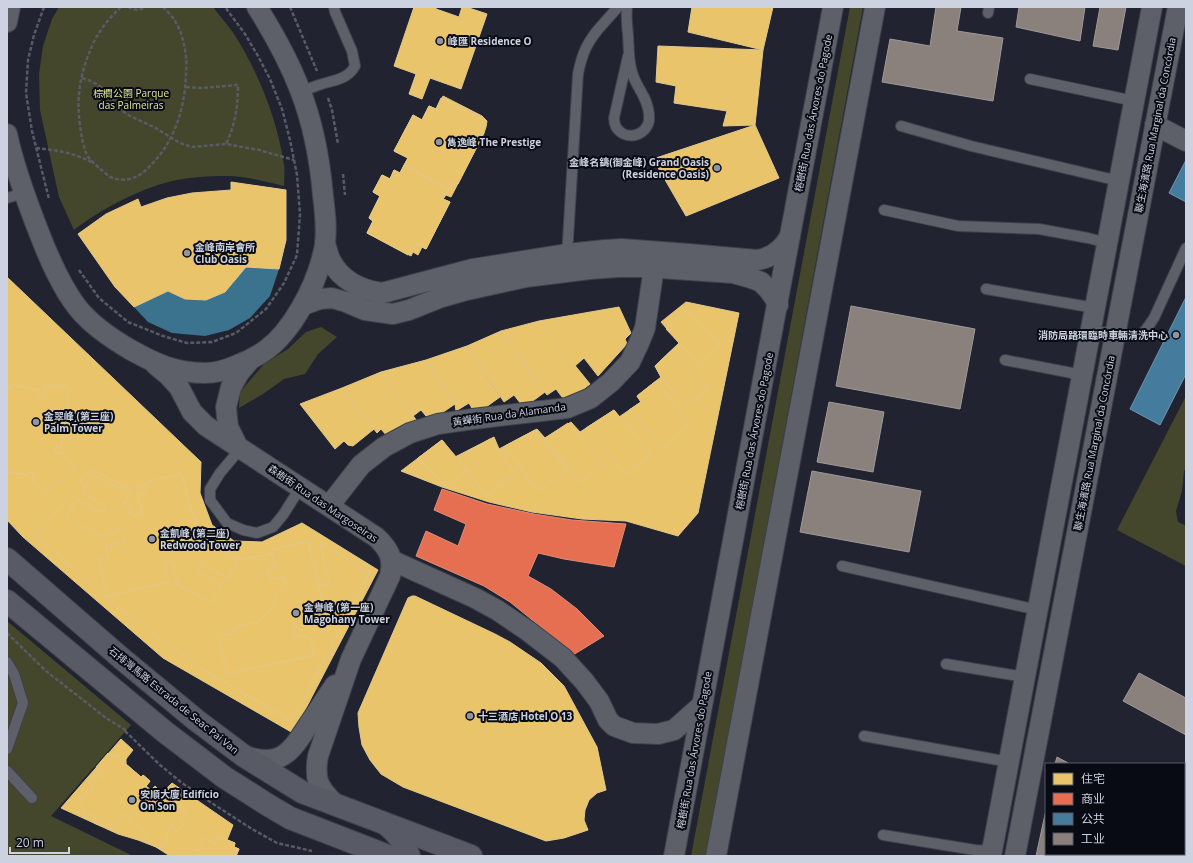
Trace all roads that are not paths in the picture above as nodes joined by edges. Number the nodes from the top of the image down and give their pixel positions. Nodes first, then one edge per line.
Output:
1 (10, 7) edge
2 (257, 7) edge
3 (334, 7) edge
4 (618, 7) edge
5 (627, 7) edge
6 (833, 7) edge
7 (875, 7) edge
8 (1152, 7) edge
9 (1178, 7) edge
10 (7, 22) edge
11 (603, 23) junction
12 (628, 33) junction
13 (628, 56) junction
14 (1030, 79) dead end
15 (301, 92) junction
16 (1134, 102) junction
17 (1155, 125) junction
18 (901, 126) dead end
19 (7, 134) edge
20 (1186, 141) edge
21 (1119, 181) junction
22 (16, 195) edge
23 (884, 210) dead end
24 (791, 234) junction
25 (325, 243) junction
26 (1108, 243) junction
27 (1186, 248) edge
28 (568, 263) junction
29 (654, 267) junction
30 (986, 289) dead end
31 (303, 305) junction
32 (778, 305) junction
33 (1095, 308) junction
34 (1091, 331) junction
35 (1115, 334) junction
36 (148, 359) junction
37 (1005, 360) dead end
38 (249, 361) junction
39 (1082, 375) junction
40 (239, 447) junction
41 (300, 488) junction
42 (329, 506) junction
43 (7, 559) edge
44 (392, 560) junction
45 (842, 566) dead end
46 (7, 601) edge
47 (1038, 610) junction
48 (351, 660) junction
49 (7, 662) edge
50 (946, 664) dead end
51 (1025, 676) junction
52 (701, 706) junction
53 (864, 736) dead end
54 (7, 749) edge
55 (244, 756) junction
56 (1009, 762) junction
57 (7, 771) edge
58 (32, 798) dead end
59 (335, 804) junction
60 (386, 824) junction
61 (883, 835) dead end
62 (463, 853) edge
63 (992, 853) edge
64 (380, 854) edge
65 (409, 856) edge
66 (424, 856) edge
67 (674, 856) edge
68 (716, 856) edge
69 (1015, 856) edge

1 - 10 street
2 - 15 street
3 - 15 lane
4 - 11 lane
5 - 12 lane
6 - 24 street, 榕樹街 Rua das Árvores do Pagode
7 - 68 street
8 - 16 street
9 - 17 street, 聯生海濱路 Rua Marginal da Concórdia
11 - 12 lane
11 - 28 lane
12 - 13 lane
13 - 13 lane
14 - 16 lane
15 - 25 street
16 - 21 street
17 - 20 street
17 - 35 street, 聯生海濱路 Rua Marginal da Concórdia
18 - 21 lane
19 - 22 street
21 - 26 street
22 - 36 street
23 - 26 lane
24 - 28 street
24 - 32 street, 榕樹街 Rua das Árvores do Pagode
25 - 28 street
25 - 31 street
26 - 33 street
27 - 35 lane
28 - 29 street
28 - 31 street
29 - 32 street
29 - 42 street, 黃蟬街 Rua da Alamanda
30 - 33 lane
31 - 38 street
32 - 52 street, 榕樹街 Rua das Árvores do Pagode
33 - 34 street
34 - 35 lane
34 - 39 street
35 - 69 street, 聯生海濱路 Rua Marginal da Concórdia
36 - 38 street
36 - 40 street, 森樹街 Rua das Margoseiras
37 - 39 lane
38 - 40 street
39 - 47 street
40 - 41 street, 森樹街 Rua das Margoseiras
40 - 41 lane
41 - 42 street, 森樹街 Rua das Margoseiras
42 - 44 street, 森樹街 Rua das Margoseiras
43 - 55 main road, 石排灣馬路 Estrada de Seac Pai Van
44 - 48 street
44 - 52 street
45 - 47 lane
46 - 64 main road
47 - 51 street
48 - 55 street
48 - 59 street
49 - 54 lane
50 - 51 lane
51 - 56 street
52 - 67 street, 榕樹街 Rua das Árvores do Pagode
53 - 56 lane
55 - 59 main road, 石排灣馬路 Estrada de Seac Pai Van
56 - 63 street
57 - 58 lane
59 - 60 main road, 石排灣馬路 Estrada de Seac Pai Van
60 - 62 main road, 石排灣馬路 Estrada de Seac Pai Van
60 - 65 main road
61 - 63 lane
62 - 66 main road

